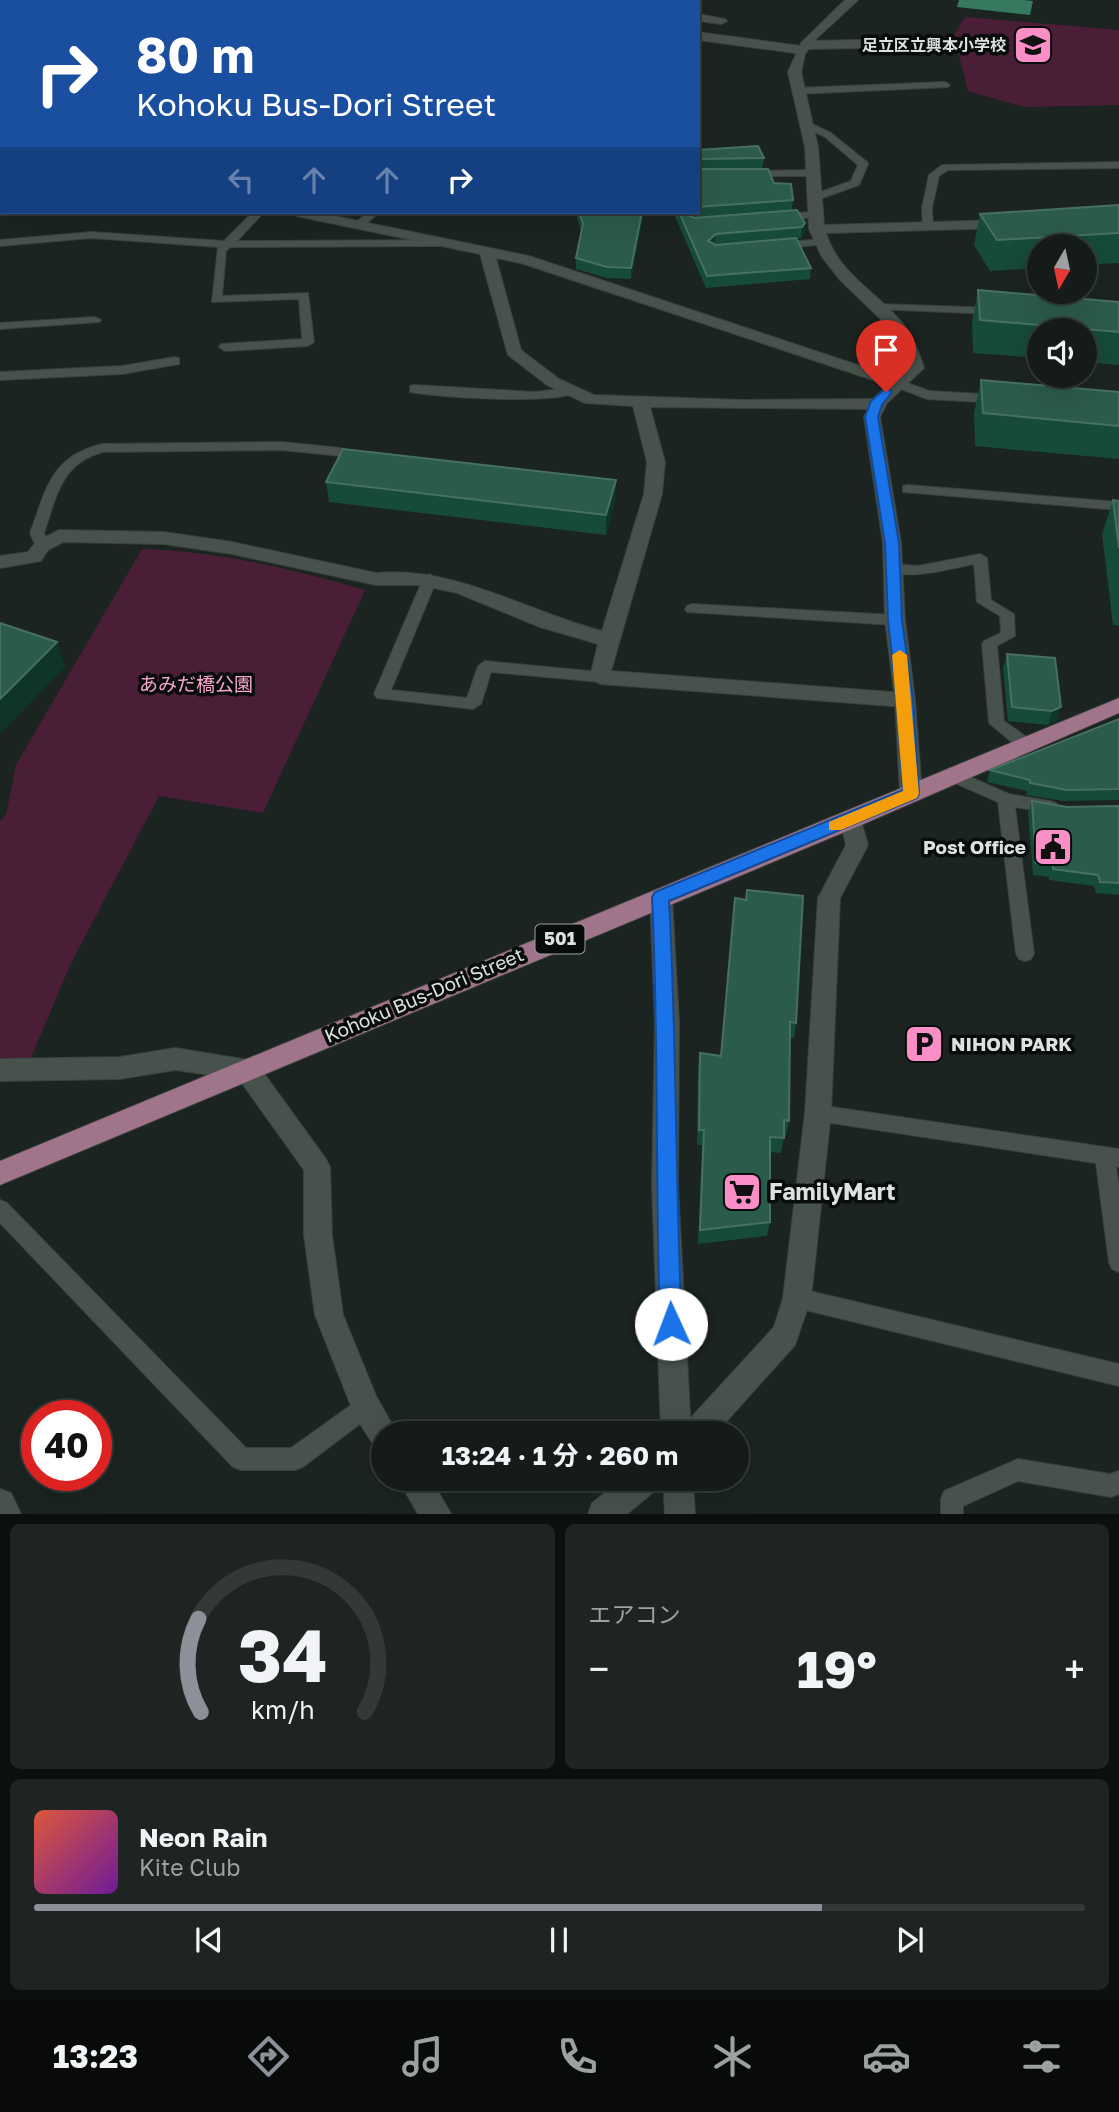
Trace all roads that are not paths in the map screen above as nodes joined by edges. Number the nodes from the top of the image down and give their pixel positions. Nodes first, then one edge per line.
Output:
1 (852, 0) edge
2 (700, 17) edge
3 (720, 21) dead end
4 (700, 36) edge
5 (916, 43) dead end
6 (804, 48) junction
7 (945, 85) dead end
8 (797, 91) junction
9 (808, 125) junction
10 (1119, 165) edge
11 (736, 173) edge
12 (811, 173) junction
13 (257, 214) edge
14 (306, 214) edge
15 (372, 214) edge
16 (773, 218) edge
17 (816, 221) junction
18 (1023, 222) edge
19 (359, 225) junction
20 (928, 227) junction
21 (0, 243) edge
22 (439, 243) junction
23 (227, 244) junction
24 (769, 246) edge
25 (487, 252) junction
26 (878, 307) junction
27 (1015, 312) edge
28 (95, 320) dead end
29 (0, 326) edge
30 (225, 347) dead end
31 (175, 361) dead end
32 (0, 376) edge
33 (897, 383) junction
34 (414, 389) dead end
35 (569, 392) junction
36 (1008, 400) edge
37 (640, 401) junction
38 (876, 404) junction
39 (341, 452) edge
40 (908, 489) dead end
41 (1119, 506) edge
42 (42, 546) junction
43 (0, 562) edge
44 (894, 568) junction
45 (430, 579) junction
46 (692, 609) dead end
47 (895, 620) junction
48 (609, 640) junction
49 (600, 677) junction
50 (905, 700) junction
51 (1119, 705) edge
52 (1026, 744) junction
53 (954, 776) junction
54 (911, 794) junction
55 (1006, 799) junction
56 (1063, 810) edge
57 (851, 820) junction
58 (661, 897) junction
59 (1025, 954) dead end
60 (246, 1069) junction
61 (0, 1070) edge
62 (818, 1113) junction
63 (1112, 1157) edge
64 (0, 1173) edge
65 (0, 1209) edge
66 (1119, 1259) edge
67 (797, 1298) junction
68 (1119, 1375) edge
69 (365, 1406) junction
70 (375, 1421) edge
71 (675, 1421) edge
72 (707, 1421) edge
73 (1119, 1482) edge
74 (421, 1491) edge
75 (631, 1491) edge
76 (679, 1491) edge
77 (0, 1504) edge
78 (6, 1514) edge
79 (436, 1514) edge
80 (603, 1514) edge
81 (680, 1514) edge
82 (952, 1514) edge

1 - 6 street
2 - 3 street
4 - 6 street
5 - 6 street
6 - 8 street
7 - 8 lane
8 - 9 street
9 - 12 street
9 - 17 lane
10 - 20 lane
11 - 12 lane
12 - 17 street
13 - 23 lane
14 - 19 street
15 - 19 lane
16 - 17 lane
17 - 20 street
17 - 24 lane
17 - 26 street
18 - 20 street
19 - 22 street
21 - 23 lane
22 - 23 lane
22 - 25 street
23 - 30 lane
25 - 33 street
25 - 35 street
26 - 27 lane
26 - 33 street
28 - 29 lane
31 - 32 lane
33 - 36 lane
33 - 38 street
34 - 35 lane
35 - 37 street
37 - 38 street
37 - 48 street
38 - 44 street
39 - 42 lane
40 - 41 lane
42 - 43 street
42 - 45 street
44 - 47 street
44 - 52 lane
45 - 48 street
45 - 49 lane
46 - 47 lane
47 - 50 street
48 - 49 street
49 - 50 street
50 - 54 street
51 - 52 main road, Kohoku Bus-Dori Street / 501
52 - 53 main road, Kohoku Bus-Dori Street / 501
53 - 54 main road, Kohoku Bus-Dori Street / 501
53 - 55 lane
54 - 57 main road, Kohoku Bus-Dori Street / 501
55 - 56 lane
55 - 59 lane
57 - 58 main road, Kohoku Bus-Dori Street / 501
57 - 62 street
58 - 60 main road, Kohoku Bus-Dori Street / 501
58 - 71 street
60 - 61 street
60 - 64 main road, Kohoku Bus-Dori Street / 501
60 - 69 street
62 - 63 lane
62 - 67 street
63 - 66 lane
65 - 69 lane
67 - 68 lane
67 - 72 street
69 - 70 street
73 - 82 lane
74 - 79 street
75 - 80 street
76 - 81 street
77 - 78 street

